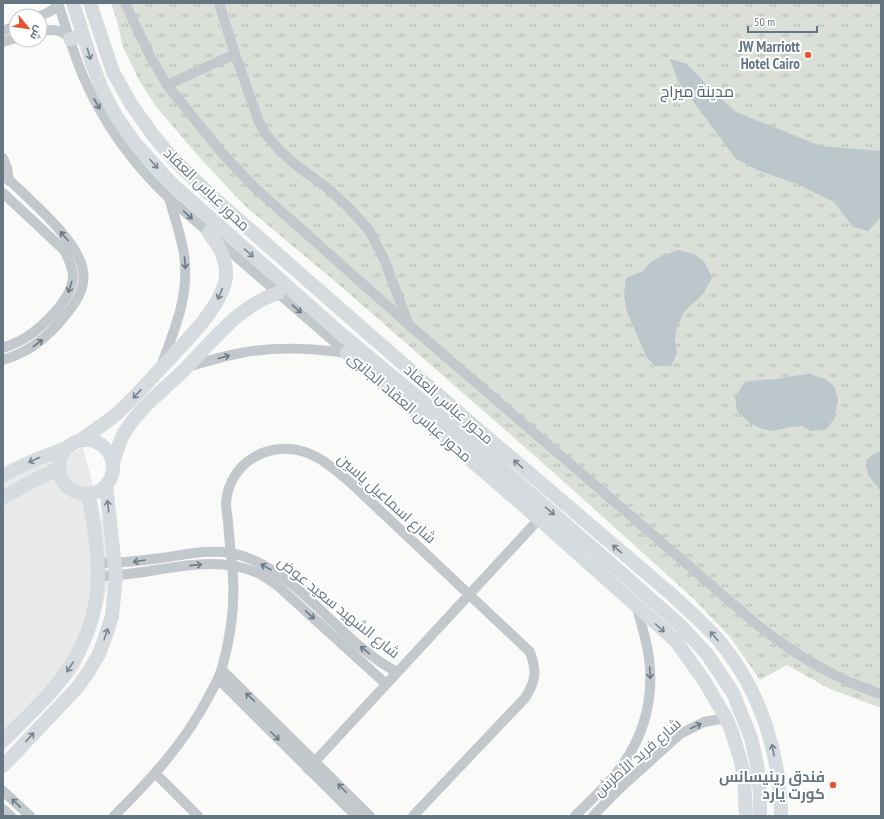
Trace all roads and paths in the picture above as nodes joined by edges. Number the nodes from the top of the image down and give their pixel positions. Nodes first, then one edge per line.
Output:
1 (73, 3) edge
2 (90, 3) edge
3 (125, 3) edge
4 (219, 3) edge
5 (58, 4) edge
6 (48, 12) edge
7 (48, 30) edge
8 (76, 38) junction
9 (235, 54) junction
10 (168, 85) junction
11 (3, 158) edge
12 (5, 181) edge
13 (3, 193) edge
14 (169, 198) junction
15 (213, 228) junction
16 (278, 293) junction
17 (317, 320) junction
18 (409, 325) junction
19 (3, 348) edge
20 (347, 353) junction
21 (3, 360) edge
22 (187, 367) junction
23 (159, 370) junction
24 (474, 426) junction
25 (463, 435) junction
26 (79, 440) junction
27 (66, 448) junction
28 (500, 448) junction
29 (113, 464) junction
30 (497, 464) junction
31 (59, 468) junction
32 (3, 476) edge
33 (106, 485) junction
34 (88, 494) junction
35 (3, 498) edge
36 (539, 519) junction
37 (591, 547) junction
38 (230, 553) junction
39 (582, 558) junction
40 (232, 565) junction
41 (98, 569) junction
42 (116, 570) junction
43 (470, 594) junction
44 (637, 607) junction
45 (397, 672) junction
46 (220, 674) junction
47 (386, 684) junction
48 (881, 694) edge
49 (263, 717) junction
50 (726, 718) junction
51 (3, 740) edge
52 (315, 761) junction
53 (3, 766) edge
54 (308, 769) junction
55 (156, 774) junction
56 (608, 781) junction
57 (618, 790) junction
58 (3, 791) edge
59 (3, 809) edge
60 (11, 816) edge
61 (30, 816) edge
62 (114, 816) edge
63 (198, 816) edge
64 (356, 816) edge
65 (370, 816) edge
66 (413, 816) edge
67 (575, 816) edge
68 (593, 816) edge
69 (746, 816) edge
70 (760, 816) edge
71 (781, 816) edge

1 - 8 main road, محور عباس العقاد
2 - 24 main road, محور عباس العقاد
3 - 10 street
4 - 9 street
5 - 6 street
5 - 8 street, محور عباس العقاد الجانبى
7 - 8 street
8 -> 14 street, محور عباس العقاد الجانبى
8 -> 15 main road, محور عباس العقاد
9 - 10 street
9 - 18 street
10 - 18 street
11 - 12 street
21 -> 12 street
13 -> 19 street
14 -> 15 street, محور عباس العقاد الجانبى
14 -> 23 street
15 - 16 street, محور عباس العقاد الجانبى
15 -> 17 main road, محور عباس العقاد
15 -> 23 main road
16 -> 17 street, محور عباس العقاد الجانبى
16 - 22 main road
17 - 20 street, محور عباس العقاد الجانبى
17 - 25 main road, محور عباس العقاد
18 - 48 street
22 -> 20 street
20 - 36 main road, محور عباس العقاد الجانبى
22 - 29 main road
23 -> 26 main road
24 - 25 main road
24 - 28 main road, محور عباس العقاد
25 - 30 main road, محور عباس العقاد
26 - 27 main road
26 - 29 main road
27 - 31 main road
27 -> 32 main road
28 - 30 main road
71 -> 28 main road, محور عباس العقاد
29 - 33 main road
30 -> 37 main road, محور عباس العقاد
31 - 34 main road
31 - 35 main road
33 - 34 main road
42 -> 33 main road
34 - 41 main road
36 - 39 main road, محور عباس العقاد الجانبى
36 - 43 street
37 - 39 main road
37 - 70 main road, محور عباس العقاد
38 - 40 street, شارع اسماعيل ياسين
38 -> 42 street, شارع الشهيد سعيد عوض
38 - 43 street, شارع اسماعيل ياسين
45 -> 38 street, شارع الشهيد سعيد عوض
39 - 44 main road, محور عباس العقاد الجانبى
42 -> 40 street, شارع الشهيد سعيد عوض
40 - 46 street, شارع اسماعيل ياسين
40 -> 47 street, شارع الشهيد سعيد عوض
41 - 42 street, شارع الشهيد سعيد عوض
41 -> 51 main road
53 -> 42 main road
43 - 45 street
43 - 66 street, شارع اسماعيل ياسين
44 -> 50 main road, محور عباس العقاد الجانبى
44 -> 56 street, شارع فريد الأطرش
45 - 47 street
46 - 49 street
46 - 55 street, شارع اسماعيل ياسين
47 - 52 street
49 - 52 street
49 -> 54 street
57 -> 50 street, شارع فريد الأطرش
50 - 69 main road, محور عباس العقاد الجانبى
52 - 54 street
65 -> 52 street
54 - 64 street
55 - 62 street, شارع اسماعيل ياسين
55 - 63 street
56 - 57 street
56 - 67 street, شارع فريد الأطرش
57 - 68 street, شارع فريد الأطرش
61 -> 58 street
59 - 60 street

